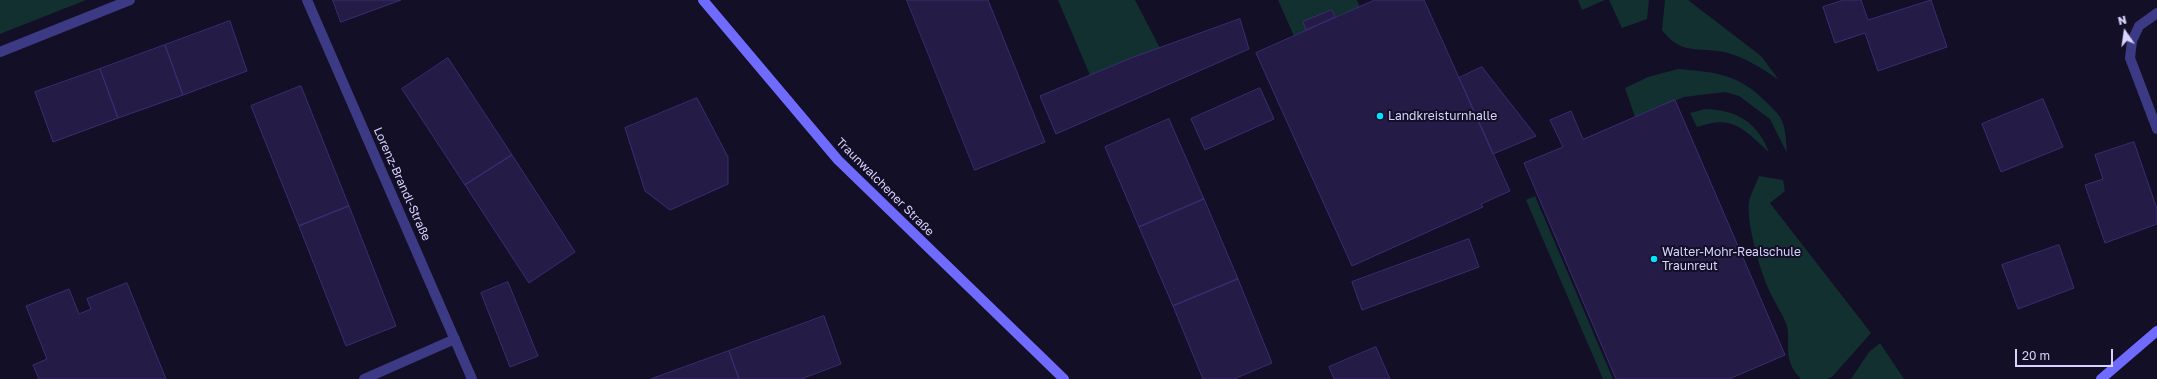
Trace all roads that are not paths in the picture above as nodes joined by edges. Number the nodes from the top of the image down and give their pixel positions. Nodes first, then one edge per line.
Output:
1 (130, 0) edge
2 (307, 0) edge
3 (703, 0) edge
4 (2157, 13) edge
5 (0, 52) edge
6 (2157, 128) edge
7 (2157, 331) edge
8 (455, 339) junction
9 (364, 379) edge
10 (472, 379) edge
11 (1064, 379) edge
12 (2101, 379) edge

1 - 5 street
2 - 8 street, Lorenz-Brandl-Straße
3 - 11 main road, Traunwalchener Straße
4 - 6 street
7 - 12 main road
8 - 9 street
8 - 10 street, Lorenz-Brandl-Straße

